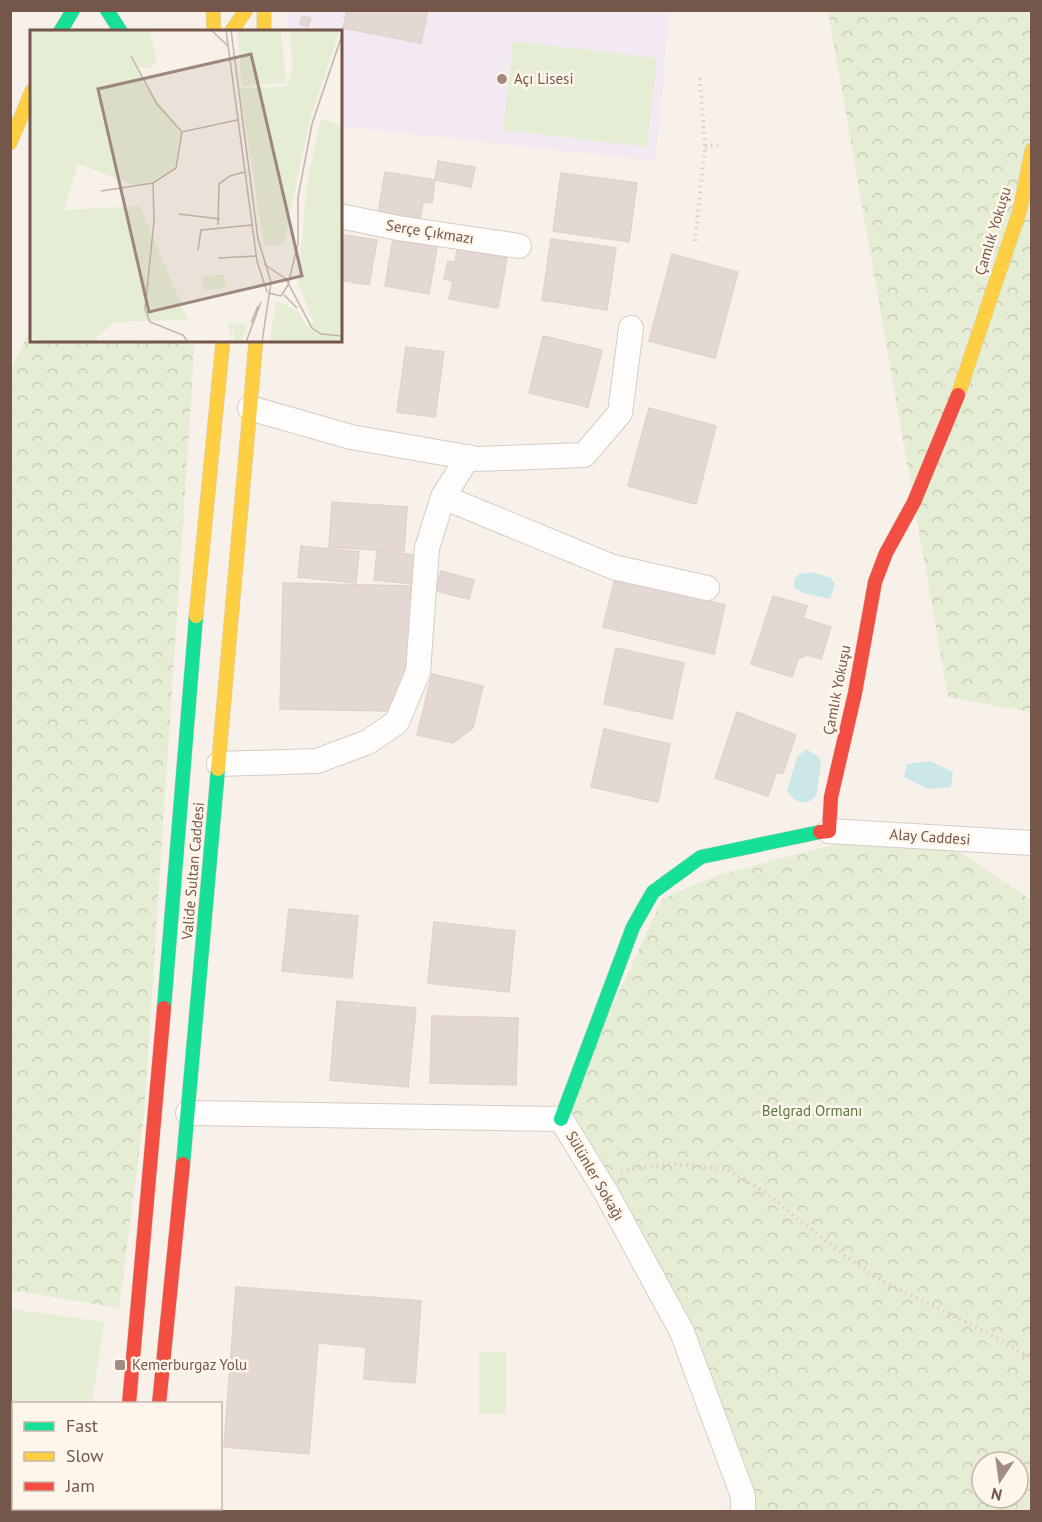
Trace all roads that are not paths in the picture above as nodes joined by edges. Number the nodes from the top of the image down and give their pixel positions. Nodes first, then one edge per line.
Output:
1 (73, 10) edge
2 (107, 10) edge
3 (213, 10) edge
4 (246, 10) edge
5 (264, 10) edge
6 (61, 30) edge
7 (120, 30) edge
8 (214, 30) edge
9 (232, 30) edge
10 (264, 30) edge
11 (30, 96) edge
12 (10, 143) edge
13 (1032, 150) edge
14 (342, 216) edge
15 (519, 246) dead end
16 (632, 328) dead end
17 (223, 342) edge
18 (256, 342) edge
19 (250, 408) junction
20 (468, 457) junction
21 (443, 497) junction
22 (707, 588) dead end
23 (219, 764) junction
24 (829, 831) junction
25 (1032, 843) edge
26 (188, 1113) junction
27 (561, 1119) junction
28 (129, 1402) edge
29 (159, 1402) edge
30 (743, 1512) edge

1 - 6 main road
2 - 7 main road
3 - 8 main road
4 - 9 main road
5 - 10 main road
11 - 12 main road
13 - 24 main road, Çamlık Yokuşu
14 - 15 street, Serçe Çıkmazı
16 - 20 street
17 - 28 main road, Valide Sultan Caddesi
18 - 19 main road, Valide Sultan Caddesi
19 - 20 street
19 - 23 main road, Valide Sultan Caddesi
20 - 21 street
21 - 22 street
21 - 23 street
23 - 26 main road, Valide Sultan Caddesi
24 - 25 street, Alay Caddesi
24 - 27 main road
26 - 27 street, Sülünler Sokağı
26 - 29 main road, Valide Sultan Caddesi
27 - 30 street, Sülünler Sokağı

